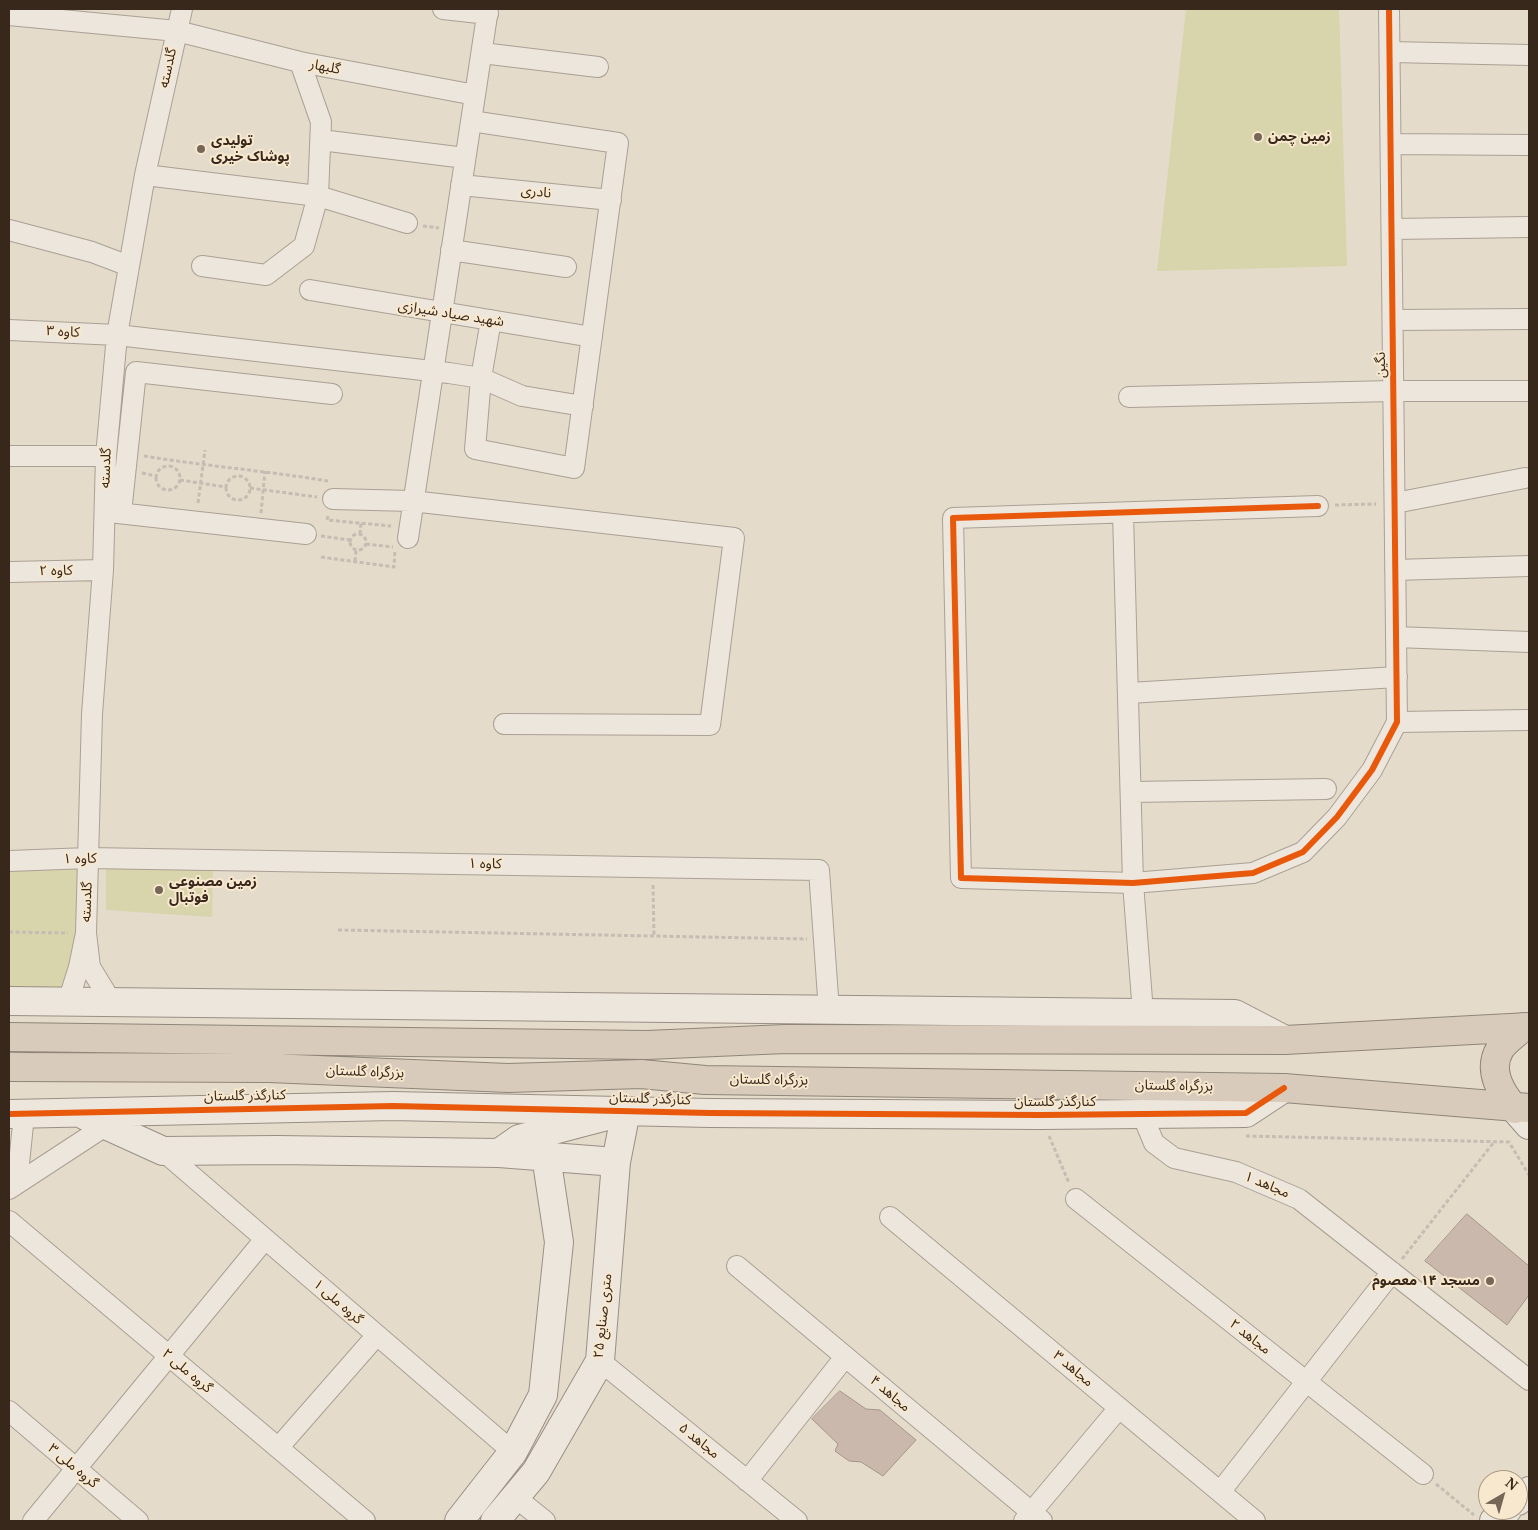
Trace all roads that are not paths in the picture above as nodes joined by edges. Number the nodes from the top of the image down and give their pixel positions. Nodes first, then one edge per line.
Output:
1 (182, 9) edge
2 (443, 9) edge
3 (1389, 9) edge
4 (488, 11) edge
5 (9, 15) edge
6 (177, 30) junction
7 (1390, 52) junction
8 (482, 53) junction
9 (1529, 55) edge
10 (300, 62) junction
11 (598, 67) dead end
12 (475, 95) junction
13 (471, 121) junction
14 (321, 140) junction
15 (1390, 144) junction
16 (1529, 145) edge
17 (465, 158) junction
18 (145, 175) junction
19 (461, 184) junction
20 (318, 196) junction
21 (611, 200) junction
22 (407, 223) road end
23 (1529, 227) edge
24 (1392, 229) junction
25 (9, 230) edge
26 (453, 240) junction
27 (129, 266) junction
28 (202, 266) dead end
29 (566, 267) dead end
30 (310, 290) dead end
31 (442, 312) junction
32 (1529, 319) edge
33 (491, 320) junction
34 (1393, 320) junction
35 (9, 330) edge
36 (117, 335) junction
37 (592, 337) junction
38 (432, 371) junction
39 (481, 378) junction
40 (1393, 391) junction
41 (1529, 391) edge
42 (332, 394) dead end
43 (1129, 397) dead end
44 (583, 406) junction
45 (9, 456) edge
46 (106, 456) junction
47 (1525, 478) dead end
48 (333, 499) road end
49 (412, 501) junction
50 (1394, 503) junction
51 (1318, 506) road end
52 (113, 513) junction
53 (1123, 513) junction
54 (306, 534) road end
55 (399, 538) road end
56 (1529, 566) edge
57 (103, 570) junction
58 (1395, 570) junction
59 (9, 572) edge
60 (1396, 637) junction
61 (1529, 642) edge
62 (1397, 677) junction
63 (1130, 693) junction
64 (1529, 720) edge
65 (1397, 722) junction
66 (504, 724) dead end
67 (1326, 789) dead end
68 (1131, 792) junction
69 (88, 858) junction
70 (9, 861) edge
71 (1134, 883) junction
72 (86, 933) junction
73 (9, 1002) edge
74 (68, 1002) junction
75 (112, 1003) junction
76 (830, 1011) junction
77 (1143, 1013) junction
78 (1527, 1024) edge
79 (9, 1037) edge
80 (832, 1040) junction
81 (868, 1040) junction
82 (1285, 1040) junction
83 (9, 1067) edge
84 (833, 1081) junction
85 (872, 1082) junction
86 (1284, 1088) junction
87 (626, 1111) junction
88 (16, 1114) edge
89 (1142, 1114) junction
90 (1524, 1114) edge
91 (118, 1118) junction
92 (163, 1151) junction
93 (499, 1153) junction
94 (546, 1156) junction
95 (616, 1162) junction
96 (9, 1182) edge
97 (9, 1189) edge
98 (1076, 1199) road end
99 (890, 1217) dead end
100 (9, 1221) edge
101 (265, 1239) junction
102 (738, 1266) dead end
103 (1392, 1272) junction
104 (377, 1335) junction
105 (169, 1356) junction
106 (845, 1356) junction
107 (600, 1361) junction
108 (1529, 1380) edge
109 (1306, 1382) junction
110 (1119, 1408) junction
111 (9, 1411) edge
112 (278, 1448) junction
113 (513, 1452) junction
114 (76, 1469) junction
115 (536, 1472) junction
116 (1423, 1474) road end
117 (747, 1481) junction
118 (1220, 1492) junction
119 (515, 1497) junction
120 (1032, 1518) edge
121 (33, 1521) edge
122 (138, 1521) edge
123 (366, 1521) edge
124 (459, 1521) edge
125 (495, 1521) edge
126 (546, 1521) edge
127 (797, 1521) edge
128 (1255, 1521) edge

1 - 6 street, گلدسته
2 - 4 street
3 - 7 street, نگین
4 - 8 street
5 - 6 street, گلبهار
6 - 10 street, گلبهار
6 - 18 street, گلدسته
7 - 9 street
7 - 15 street, نگین
8 - 11 street
8 - 12 street
10 - 12 street, گلبهار
10 - 14 street
12 - 13 street
13 - 17 street
13 - 21 street
14 - 17 street
14 - 20 street
15 - 16 street
15 - 24 street, نگین
17 - 19 street
18 - 20 street
18 - 27 street, گلدسته
19 - 21 street, نادری
19 - 26 street
20 - 22 street
20 - 28 street
21 - 37 street
23 - 24 street
24 - 34 street, نگین
25 - 27 street
26 - 29 street
26 - 31 street
27 - 36 street, گلدسته
30 - 31 street, شهید صیاد شیرازی
31 - 33 street, شهید صیاد شیرازی
31 - 38 street
32 - 34 street
33 - 37 street, شهید صیاد شیرازی
33 - 39 street
34 - 40 street, نگین
35 - 36 street, کاوه ۳
36 - 38 street, کاوه ۳
36 - 46 street, گلدسته
37 - 44 street
38 - 39 street, کاوه ۳
38 - 49 street
39 - 44 street, کاوه ۳
39 - 44 street
40 - 41 street
40 - 43 street
40 - 50 street, نگین
42 - 52 street
45 - 46 street
46 - 52 street, گلدسته
47 - 50 street
48 - 49 street
49 - 55 street
49 - 66 street
50 - 58 street, نگین
51 - 53 street
52 - 54 street
52 - 57 street, گلدسته
53 - 63 street
53 - 71 street
56 - 58 street
57 - 59 street, کاوه ۲
57 - 69 street, گلدسته
58 - 60 street, نگین
60 - 61 street
60 - 62 street, نگین
62 - 63 street
62 - 65 street, نگین
63 - 68 street
64 - 65 street
65 - 71 street
67 - 68 street
68 - 71 street
69 - 70 street, کاوه ۱
69 - 72 street, گلدسته
69 - 76 street, کاوه ۱
71 - 77 street
72 - 74 street
72 - 75 street
73 - 74 street
74 - 75 street
75 - 76 street
76 - 77 street
77 - 82 street
78 - 82 highway, بزرگراه گلستان
78 - 90 highway
79 - 80 highway, بزرگراه گلستان
80 - 81 highway, بزرگراه گلستان
80 - 84 highway
81 - 82 highway, بزرگراه گلستان
81 - 85 highway
83 - 84 highway, بزرگراه گلستان
84 - 85 highway, بزرگراه گلستان
85 - 86 highway, بزرگراه گلستان
86 - 89 street, کنارگذر گلستان
86 - 90 highway, بزرگراه گلستان
87 - 89 street, کنارگذر گلستان
87 - 91 street, کنارگذر گلستان
87 - 93 street
87 - 95 street, ۲۵ متری صنایع
88 - 91 street, کنارگذر گلستان
88 - 96 street
89 - 103 street, ۱ مجاهد
91 - 92 street
91 - 97 street
92 - 93 street
92 - 101 street, گروه ملی ۱
93 - 94 street
94 - 95 street
94 - 113 street
95 - 107 street, ۲۵ متری صنایع
98 - 109 street, مجاهد ۲
99 - 110 street, مجاهد ۳
100 - 105 street, گروه ملی ۲
101 - 104 street, گروه ملی ۱
101 - 105 street
102 - 106 street, مجاهد ۴
103 - 108 street, ۱ مجاهد
103 - 109 street
104 - 112 street
104 - 113 street, گروه ملی ۱
105 - 112 street, گروه ملی ۲
105 - 114 street
106 - 117 street
106 - 120 street, مجاهد ۴
107 - 115 street, ۲۵ متری صنایع
107 - 117 street, ۵ مجاهد
109 - 116 street, مجاهد ۲
109 - 118 street
110 - 118 street, مجاهد ۳
110 - 120 street
111 - 114 street, گروه ملی ۳
112 - 123 street, گروه ملی ۲
113 - 115 street
113 - 124 street
114 - 121 street
114 - 122 street, گروه ملی ۳
115 - 119 street, ۲۵ متری صنایع
117 - 127 street, ۵ مجاهد
118 - 128 street, مجاهد ۳
119 - 125 street, ۲۵ متری صنایع
119 - 126 street

